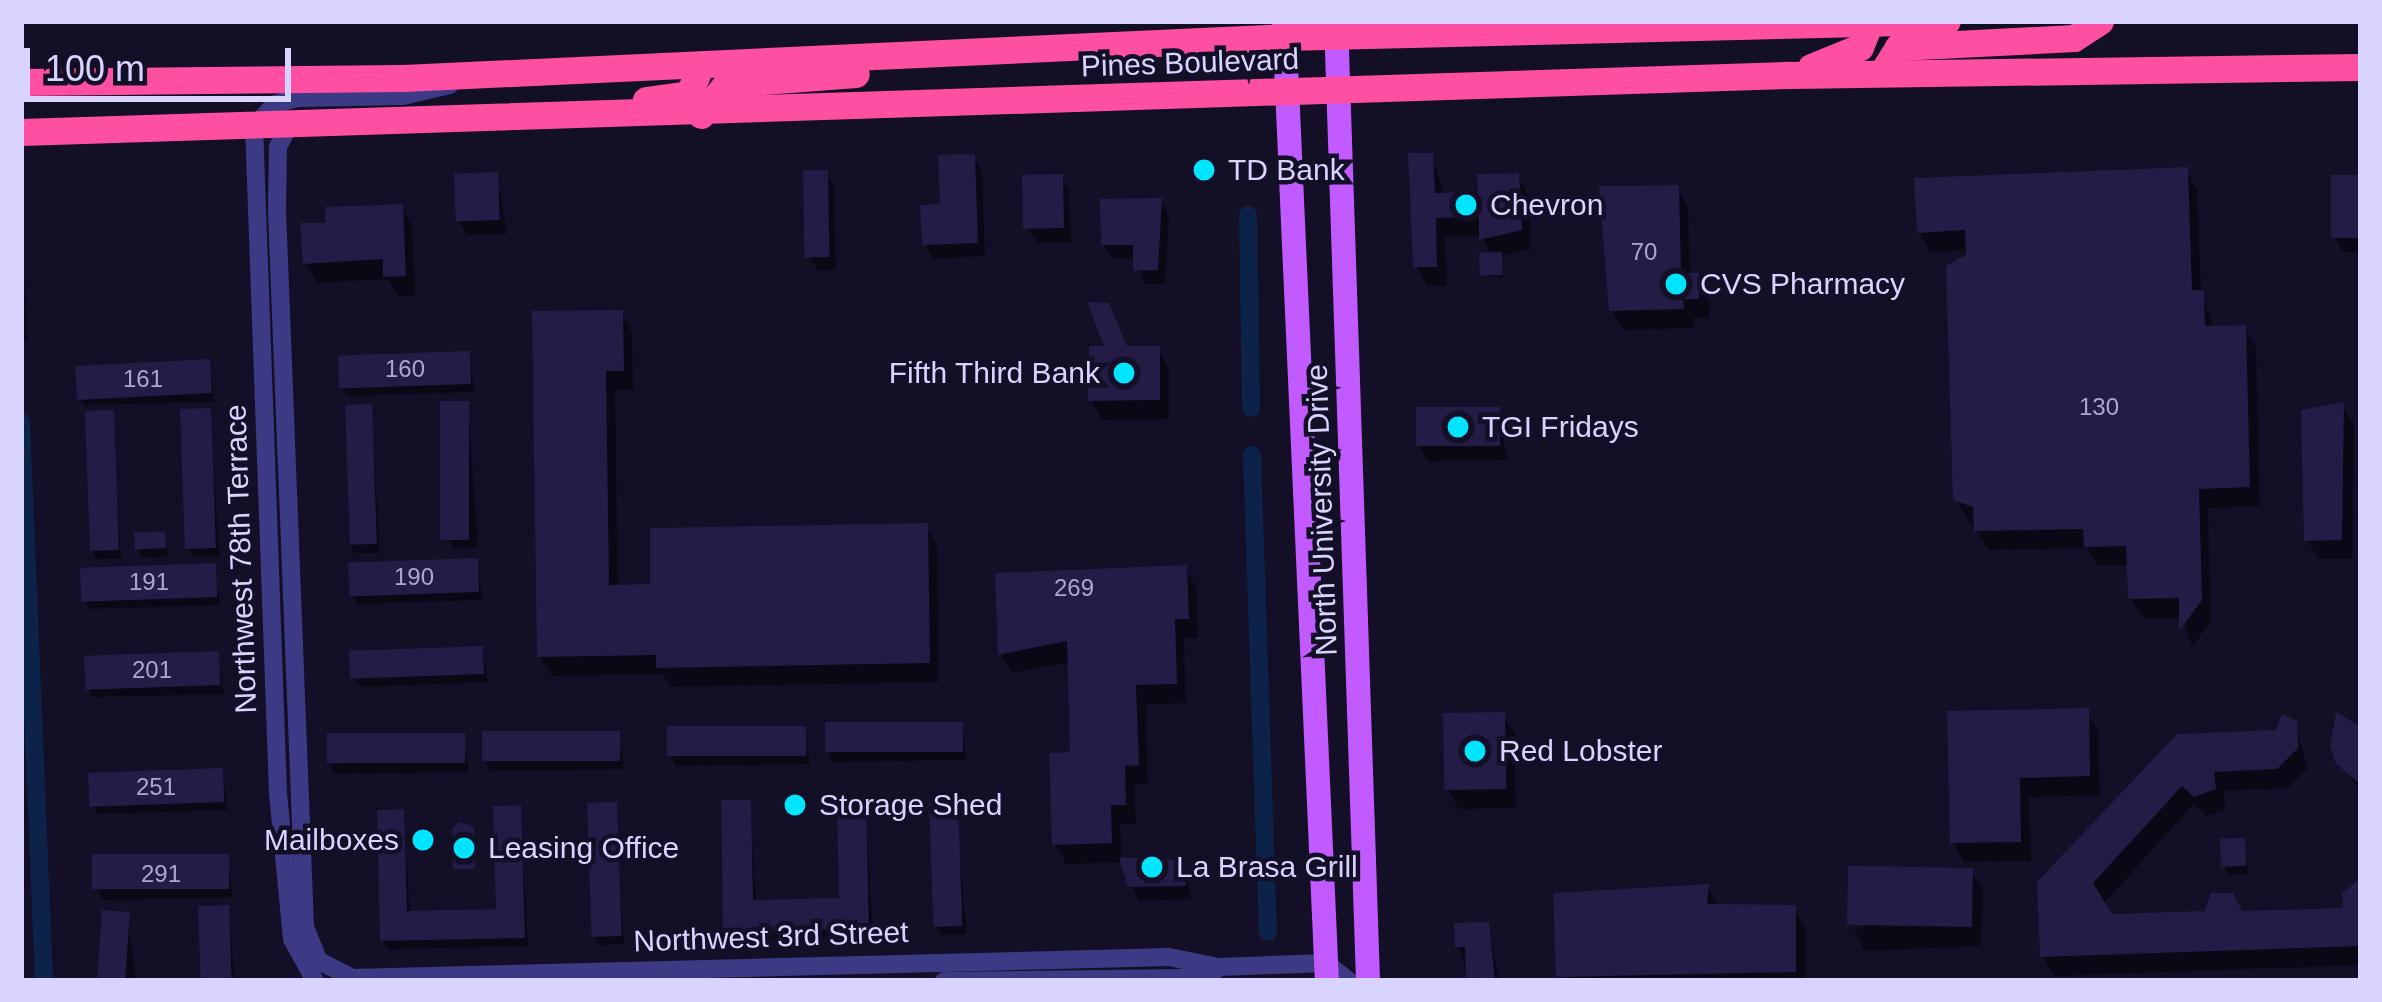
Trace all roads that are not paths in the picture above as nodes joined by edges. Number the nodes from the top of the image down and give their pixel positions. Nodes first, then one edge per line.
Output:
1 (1946, 21) edge
2 (2101, 21) edge
3 (1870, 22) edge
4 (1336, 28) edge
5 (1284, 29) edge
6 (911, 54) junction
7 (701, 64) junction
8 (2361, 67) edge
9 (501, 73) junction
10 (1882, 73) junction
11 (1790, 75) junction
12 (21, 82) edge
13 (1338, 90) junction
14 (1286, 93) junction
15 (701, 115) junction
16 (488, 121) junction
17 (289, 126) junction
18 (254, 127) junction
19 (21, 132) edge
20 (1219, 967) junction
21 (1327, 972) edge
22 (321, 974) edge
23 (944, 981) edge
24 (1349, 981) edge
25 (1368, 981) edge

1 - 3 highway, Pines Boulevard
2 - 10 highway
3 - 4 highway, Pines Boulevard
3 - 11 highway
4 - 5 highway, Pines Boulevard
4 - 13 main road, North University Drive
5 - 6 highway, Pines Boulevard
5 - 14 main road, North University Drive
6 - 7 highway, Pines Boulevard
6 - 15 highway
7 - 9 highway, Pines Boulevard
7 - 16 highway
8 - 10 highway, Pines Boulevard
9 - 12 highway, Pines Boulevard
9 - 18 street
10 - 11 highway, Pines Boulevard
11 - 13 highway, Pines Boulevard
13 - 14 highway, Pines Boulevard
13 - 25 main road, North University Drive
14 - 15 highway, Pines Boulevard
14 - 21 main road, North University Drive
15 - 16 highway, Pines Boulevard
16 - 17 highway, Pines Boulevard
17 - 18 highway, Pines Boulevard
17 - 22 street, Northwest 78th Terrace
18 - 19 highway, Pines Boulevard
18 - 22 street, Northwest 78th Terrace
20 - 21 street, Northwest 3rd Street
20 - 22 street, Northwest 3rd Street
20 - 23 street, Northwest 3rd Street
21 - 24 street

